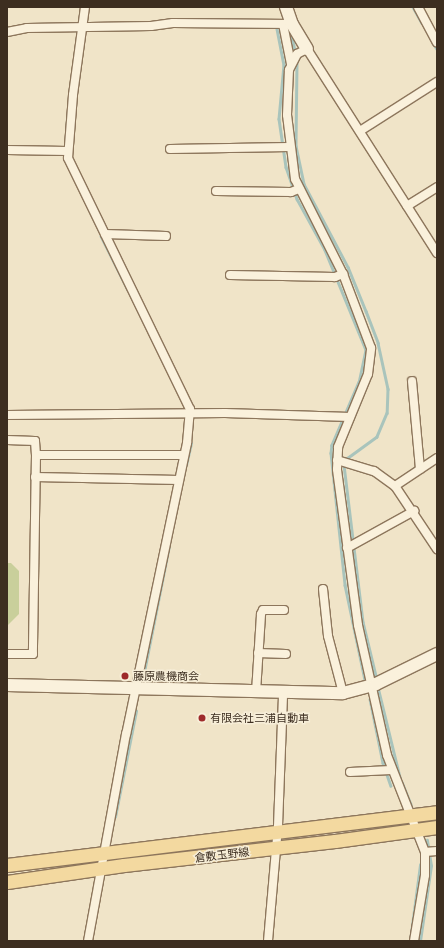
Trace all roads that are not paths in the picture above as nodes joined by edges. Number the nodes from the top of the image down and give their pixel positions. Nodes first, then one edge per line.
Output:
1 (85, 7) edge
2 (286, 7) edge
3 (418, 7) edge
4 (288, 24) junction
5 (83, 25) junction
6 (7, 32) edge
7 (437, 42) edge
8 (307, 49) junction
9 (291, 64) junction
10 (437, 82) edge
11 (360, 131) junction
12 (284, 147) junction
13 (170, 149) dead end
14 (7, 150) edge
15 (65, 151) junction
16 (437, 187) edge
17 (295, 190) junction
18 (216, 191) dead end
19 (407, 206) junction
20 (105, 234) junction
21 (166, 236) dead end
22 (437, 253) edge
23 (230, 275) dead end
24 (339, 276) junction
25 (412, 381) dead end
26 (190, 413) junction
27 (7, 415) edge
28 (346, 417) junction
29 (7, 440) edge
30 (36, 455) junction
31 (184, 456) junction
32 (437, 458) edge
33 (342, 461) junction
34 (420, 469) junction
35 (36, 478) junction
36 (179, 480) junction
37 (395, 486) junction
38 (414, 511) junction
39 (351, 545) junction
40 (437, 548) edge
41 (323, 590) dead end
42 (284, 610) dead end
43 (258, 653) junction
44 (7, 654) edge
45 (286, 654) dead end
46 (437, 654) edge
47 (376, 684) junction
48 (7, 685) edge
49 (136, 689) junction
50 (256, 692) junction
51 (282, 693) junction
52 (343, 693) junction
53 (387, 770) junction
54 (350, 772) dead end
55 (437, 812) edge
56 (411, 817) junction
57 (437, 827) edge
58 (416, 830) junction
59 (277, 833) junction
60 (275, 848) junction
61 (431, 852) edge
62 (106, 854) junction
63 (7, 865) edge
64 (103, 869) junction
65 (7, 882) edge
66 (88, 941) edge
67 (268, 941) edge
68 (414, 941) edge

1 - 5 street
2 - 4 street
3 - 7 street
4 - 5 street
4 - 8 street
4 - 9 street
5 - 6 street
5 - 15 street
8 - 9 street
8 - 11 street
9 - 12 street
10 - 11 street
11 - 19 street
12 - 13 street
12 - 17 street
14 - 15 street
15 - 20 street
16 - 19 street
17 - 18 street
17 - 24 street
19 - 22 street
20 - 21 street
20 - 26 street
23 - 24 street
24 - 28 street
25 - 34 street
26 - 27 street
26 - 28 street
26 - 31 street
28 - 33 street
29 - 30 street
30 - 31 street
30 - 35 street
31 - 36 street
32 - 34 street
33 - 37 street
33 - 39 street
34 - 37 street
35 - 36 street
35 - 44 street
36 - 49 street
37 - 38 street
38 - 39 street
38 - 40 street
39 - 47 street
41 - 52 street
42 - 43 street
43 - 45 street
43 - 50 street
46 - 47 street
47 - 52 street
47 - 53 street
48 - 49 street
49 - 50 street
49 - 62 street
50 - 51 street
51 - 52 street
51 - 59 street
53 - 54 street
53 - 56 street
55 - 56 main road, 倉敷玉野線
56 - 58 street
56 - 59 main road, 倉敷玉野線
57 - 58 main road, 倉敷玉野線
58 - 60 main road, 倉敷玉野線
58 - 61 street
59 - 60 street
59 - 62 main road, 倉敷玉野線
60 - 64 main road, 倉敷玉野線
60 - 67 street
61 - 68 street
62 - 63 main road, 倉敷玉野線
62 - 64 street
64 - 65 main road, 倉敷玉野線
64 - 66 street

